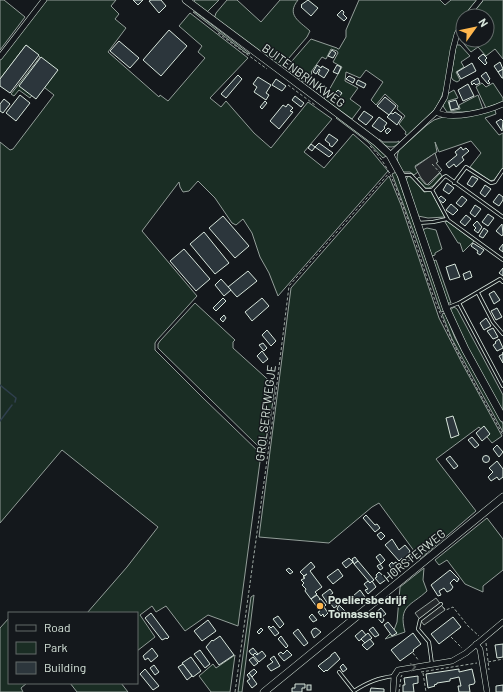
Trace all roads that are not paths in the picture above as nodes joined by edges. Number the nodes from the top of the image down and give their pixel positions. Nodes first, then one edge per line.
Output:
1 (44, 0) edge
2 (186, 0) edge
3 (480, 0) edge
4 (474, 8) edge
5 (455, 42) edge
6 (0, 57) edge
7 (503, 104) edge
8 (436, 112) junction
9 (390, 155) junction
10 (503, 170) edge
11 (401, 175) junction
12 (454, 182) junction
13 (432, 190) junction
14 (503, 217) edge
15 (447, 219) junction
16 (417, 223) junction
17 (503, 260) edge
18 (503, 282) edge
19 (478, 293) junction
20 (459, 303) junction
21 (446, 308) junction
22 (503, 334) edge
23 (503, 386) edge
24 (503, 418) edge
25 (503, 497) edge
26 (441, 604) road end
27 (503, 622) edge
28 (476, 644) junction
29 (432, 664) junction
30 (339, 672) dead end
31 (394, 676) junction
32 (264, 692) edge
33 (392, 692) edge
34 (487, 692) edge

1 - 6 street
2 - 9 main road, BUITENBRINKWEG
3 - 4 street
5 - 8 street
7 - 8 street
8 - 9 street
9 - 11 main road, BUITENBRINKWEG
10 - 12 lane
11 - 13 lane
11 - 16 main road, BUITENBRINKWEG
12 - 13 lane
12 - 14 lane
13 - 15 lane
15 - 16 lane
15 - 17 lane
16 - 21 main road, BUITENBRINKWEG
18 - 19 lane
19 - 20 lane
19 - 22 lane
20 - 21 lane
20 - 23 lane
21 - 24 main road, BUITENBRINKWEG
25 - 32 main road, HORSTERWEG
26 - 29 lane
27 - 28 street
28 - 29 street
28 - 34 street
31 -> 29 street
30 - 31 lane
31 - 33 street

